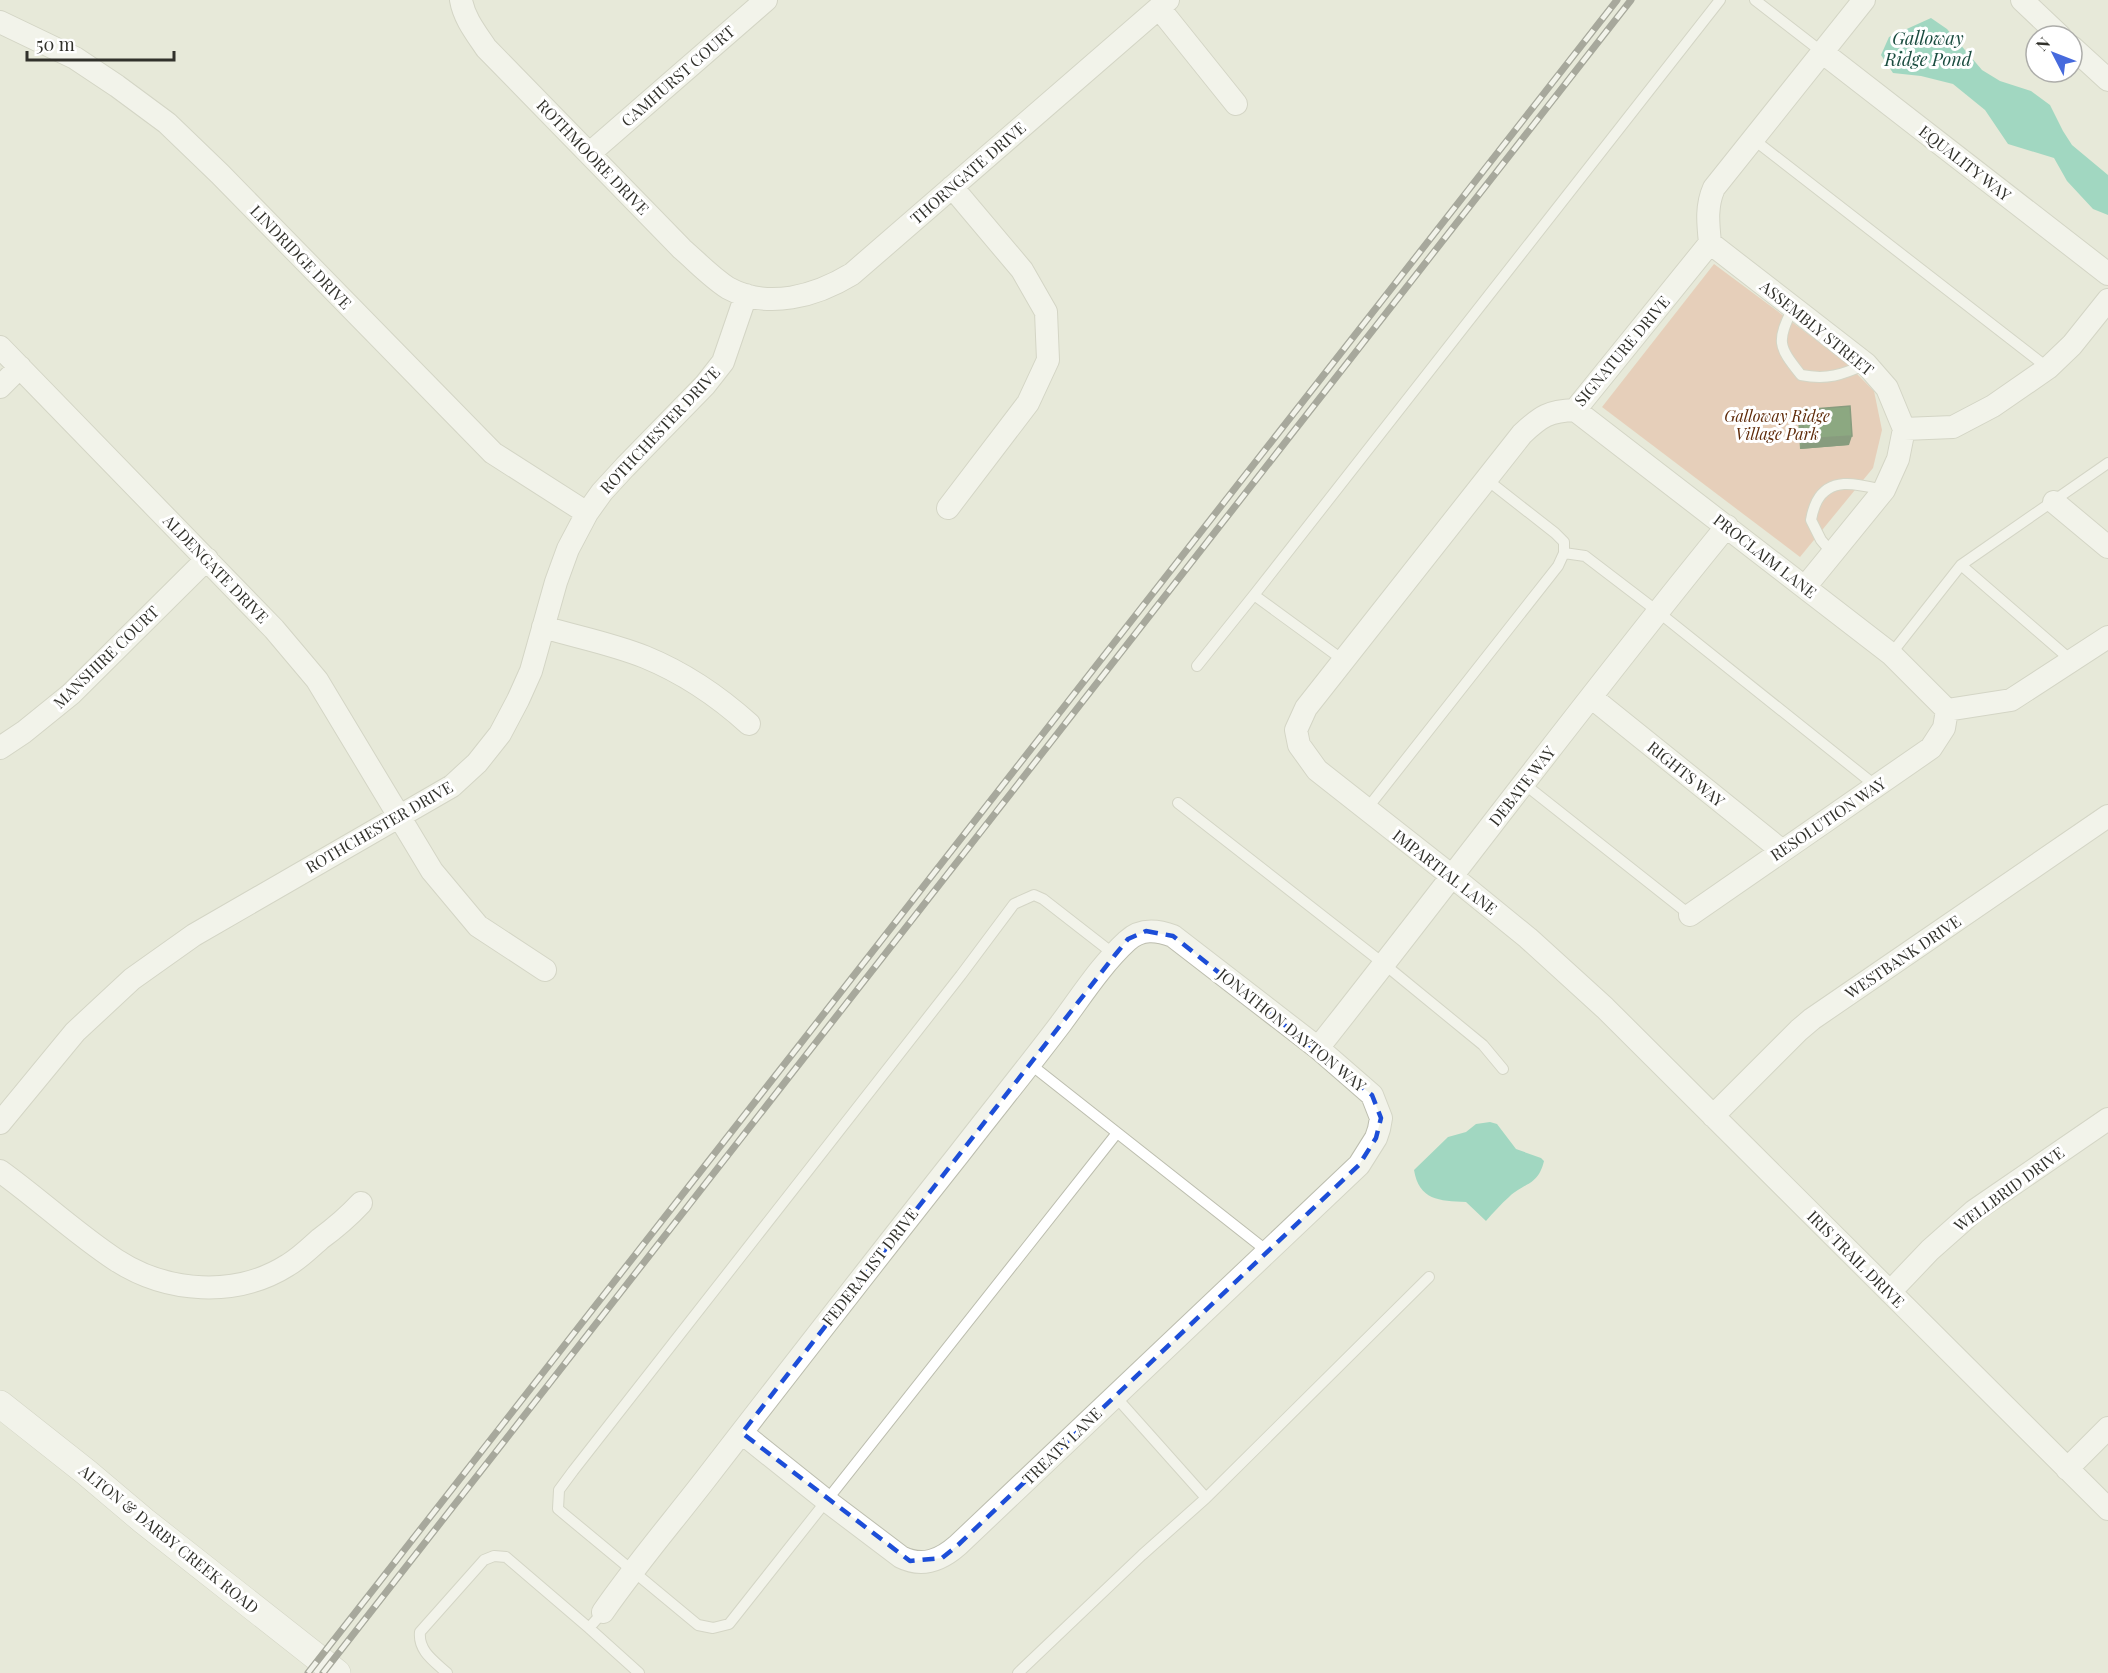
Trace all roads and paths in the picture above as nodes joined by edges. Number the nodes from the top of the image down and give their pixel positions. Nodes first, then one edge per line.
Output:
1 (460, 0) edge
2 (766, 0) edge
3 (1720, 0) edge
4 (1755, 0) edge
5 (1864, 0) edge
6 (2022, 0) edge
7 (1164, 4) edge
8 (0, 22) edge
9 (2047, 24) edge
10 (1822, 52) junction
11 (2084, 58) edge
12 (2108, 80) edge
13 (1236, 104) dead end
14 (1753, 139) junction
15 (590, 153) junction
16 (952, 187) junction
17 (1710, 243) junction
18 (2108, 274) edge
19 (746, 295) junction
20 (2108, 300) edge
21 (1793, 307) junction
22 (0, 347) edge
23 (1866, 364) junction
24 (20, 367) junction
25 (2048, 368) junction
26 (0, 387) edge
27 (1575, 410) junction
28 (1904, 429) junction
29 (2108, 463) edge
30 (1486, 478) junction
31 (1884, 490) junction
32 (2054, 502) junction
33 (948, 508) dead end
34 (587, 513) junction
35 (1727, 526) junction
36 (2108, 547) edge
37 (1564, 553) junction
38 (1833, 554) junction
39 (207, 559) junction
40 (1961, 565) junction
41 (1805, 587) junction
42 (1254, 595) junction
43 (1657, 611) junction
44 (543, 627) junction
45 (2108, 637) edge
46 (1891, 654) junction
47 (1343, 660) junction
48 (2072, 662) junction
49 (1197, 666) dead end
50 (1591, 697) junction
51 (1947, 710) junction
52 (749, 724) dead end
53 (1296, 730) joint
54 (0, 748) edge
55 (1523, 783) junction
56 (1876, 786) junction
57 (1178, 803) dead end
58 (1366, 810) junction
59 (2108, 816) edge
60 (399, 817) junction
61 (1781, 850) junction
62 (1453, 877) junction
63 (1690, 915) joint
64 (1146, 931) joint
65 (1115, 955) junction
66 (1384, 964) junction
67 (545, 970) dead end
68 (1605, 1008) joint
69 (1318, 1048) junction
70 (1030, 1064) junction
71 (1503, 1069) dead end
72 (1713, 1116) junction
73 (2108, 1119) edge
74 (0, 1123) edge
75 (1117, 1133) junction
76 (1359, 1165) joint
77 (0, 1171) edge
78 (361, 1203) dead end
79 (1267, 1251) junction
80 (1429, 1277) dead end
81 (1890, 1292) junction
82 (1115, 1396) junction
83 (0, 1404) edge
84 (2108, 1428) edge
85 (742, 1433) junction
86 (2067, 1469) junction
87 (1206, 1498) junction
88 (827, 1502) junction
89 (2108, 1509) edge
90 (631, 1571) junction
91 (596, 1620) junction
92 (337, 1673) edge
93 (447, 1673) edge
94 (639, 1673) edge
95 (1018, 1673) edge

1 - 15 street, ROTHMOORE DRIVE
2 - 15 street, CAMHURST COURT
3 - 42 lane
4 - 10 lane
5 - 10 street
6 - 9 street
7 - 13 street
7 - 16 street, THORNGATE DRIVE
8 - 34 street, LINDRIDGE DRIVE
10 - 14 street
10 - 18 street, EQUALITY WAY
11 - 12 street
14 - 17 street
14 - 25 lane
15 - 19 street, ROTHMOORE DRIVE
16 - 19 street, THORNGATE DRIVE
16 - 33 street
17 - 21 street, ASSEMBLY STREET
17 - 27 street, SIGNATURE DRIVE
19 - 34 street, ROTHCHESTER DRIVE
20 - 25 street
21 - 23 street, ASSEMBLY STREET
21 - 23 lane
22 - 24 street, ALDENGATE DRIVE
23 - 28 street, ASSEMBLY STREET
24 - 26 street
24 - 39 street, ALDENGATE DRIVE
25 - 28 street
27 - 30 street, SIGNATURE DRIVE
27 - 35 street, PROCLAIM LANE
28 - 31 street
29 - 32 lane
30 - 37 lane
30 - 47 street, SIGNATURE DRIVE
31 - 38 street
31 - 38 lane
32 - 36 street
32 - 40 lane
34 - 44 street, ROTHCHESTER DRIVE
35 - 41 street, PROCLAIM LANE
35 - 43 street, DEBATE WAY
37 - 43 lane
37 - 58 lane
38 - 41 street
39 - 54 street, MANSHIRE COURT
39 - 60 street, ALDENGATE DRIVE
40 - 46 lane
40 - 48 lane
41 - 46 street, PROCLAIM LANE
42 - 47 lane
42 - 49 lane
43 - 50 street, DEBATE WAY
43 - 56 lane
44 - 52 street
44 - 60 street, ROTHCHESTER DRIVE
45 - 48 street
46 - 51 street, PROCLAIM LANE
47 - 53 street, SIGNATURE DRIVE
48 - 51 street
50 - 55 street, DEBATE WAY
50 - 61 street, RIGHTS WAY
51 - 56 street, RESOLUTION WAY
53 - 58 street, IMPARTIAL LANE
55 - 62 street, DEBATE WAY
55 - 63 lane
56 - 61 street, RESOLUTION WAY
57 - 66 lane
58 - 62 street, IMPARTIAL LANE
59 - 72 street, WESTBANK DRIVE
60 - 67 street, ALDENGATE DRIVE
60 - 74 street, ROTHCHESTER DRIVE
61 - 63 street, RESOLUTION WAY
62 - 66 street, DEBATE WAY
62 - 68 street, IMPARTIAL LANE
64 - 65 street, FEDERALIST DRIVE
64 - 69 street, JONATHON DAYTON WAY
65 - 70 street, FEDERALIST DRIVE
65 - 90 lane
66 - 69 street, DEBATE WAY
66 - 71 lane
68 - 72 street, IRIS TRAIL DRIVE
69 - 76 street, JONATHON DAYTON WAY
70 - 75 lane
70 - 85 street, FEDERALIST DRIVE
72 - 81 street, IRIS TRAIL DRIVE
73 - 81 street, WELLBRID DRIVE
75 - 79 lane
75 - 88 lane
76 - 79 street, TREATY LANE
77 - 78 street
79 - 82 street, TREATY LANE
80 - 87 lane
81 - 86 street, IRIS TRAIL DRIVE
82 - 87 lane
82 - 88 street, TREATY LANE
83 - 92 street, ALTON & DARBY CREEK ROAD
84 - 86 street
85 - 88 street, TREATY LANE
85 - 90 street, FEDERALIST DRIVE
86 - 89 street, IRIS TRAIL DRIVE
87 - 95 lane
88 - 90 lane
90 - 91 street, FEDERALIST DRIVE
91 - 93 lane
91 - 94 lane

